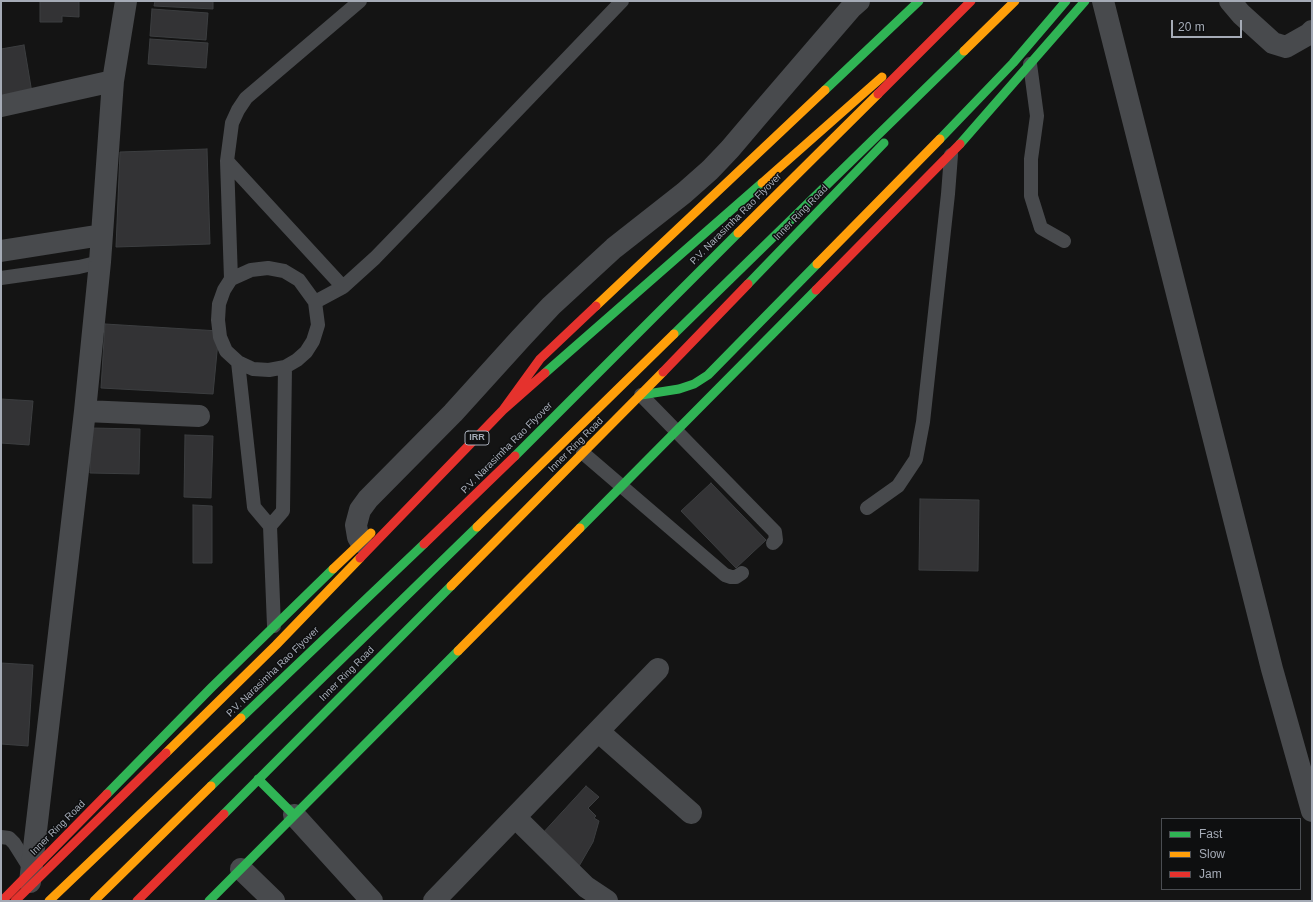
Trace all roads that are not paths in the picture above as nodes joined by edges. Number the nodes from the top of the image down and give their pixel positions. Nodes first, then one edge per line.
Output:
1 (126, 1) edge
2 (360, 1) edge
3 (622, 1) edge
4 (919, 1) edge
5 (963, 1) edge
6 (971, 1) edge
7 (1015, 1) edge
8 (1026, 1) edge
9 (1066, 1) edge
10 (1086, 1) edge
11 (1103, 1) edge
12 (1230, 1) edge
13 (850, 3) edge
14 (1312, 31) edge
15 (1030, 64) junction
16 (113, 80) junction
17 (1, 106) edge
18 (904, 122) dead end
19 (893, 134) dead end
20 (951, 155) junction
21 (227, 161) junction
22 (102, 235) junction
23 (1064, 241) dead end
24 (1, 251) edge
25 (100, 262) junction
26 (1, 278) edge
27 (231, 279) junction
28 (343, 287) junction
29 (314, 302) junction
30 (238, 362) junction
31 (285, 367) junction
32 (641, 395) junction
33 (503, 410) junction
34 (85, 411) junction
35 (199, 416) dead end
36 (676, 431) junction
37 (583, 453) junction
38 (622, 486) junction
39 (867, 508) dead end
40 (406, 510) junction
41 (392, 511) dead end
42 (379, 524) dead end
43 (270, 526) junction
44 (361, 542) junction
45 (774, 543) dead end
46 (742, 573) dead end
47 (274, 626) junction
48 (276, 645) junction
49 (658, 669) dead end
50 (598, 731) junction
51 (258, 779) junction
52 (1312, 811) edge
53 (690, 813) dead end
54 (294, 815) junction
55 (515, 818) junction
56 (1, 837) edge
57 (241, 869) junction
58 (25, 886) edge
59 (2, 901) edge
60 (49, 901) edge
61 (94, 901) edge
62 (137, 901) edge
63 (209, 901) edge
64 (274, 901) edge
65 (372, 901) edge
66 (434, 901) edge
67 (607, 901) edge

1 - 16 street
2 - 21 lane
3 - 28 lane
4 - 33 main road
5 - 33 main road, Inner Ring Road / IRR
6 - 60 main road, P.V. Narasimha Rao Flyover
7 - 61 main road
8 - 18 main road
9 - 32 main road
10 - 15 main road
11 - 52 street
12 - 14 street
13 - 44 street
15 - 20 main road
15 - 23 lane
16 - 17 street
16 - 22 street
19 - 32 main road, Inner Ring Road
20 - 36 main road
20 - 39 lane
21 - 27 lane
21 - 28 lane
22 - 24 street
22 - 25 street
25 - 26 lane
25 - 34 street
27 - 29 lane
27 - 30 lane
28 - 29 lane
29 - 31 lane
30 - 31 lane
30 - 43 lane
31 - 43 lane
32 - 36 lane
32 - 37 main road, Inner Ring Road
33 - 40 main road, Inner Ring Road / IRR
34 - 35 street
34 - 58 street
36 - 38 main road
36 - 45 lane
37 - 38 lane
37 - 51 main road, Inner Ring Road
38 - 46 lane
38 - 54 main road
40 - 41 main road
40 - 48 main road, Inner Ring Road / IRR
42 - 44 main road, Inner Ring Road
43 - 47 lane
44 - 47 main road, Inner Ring Road
47 - 48 main road
47 - 58 main road, Inner Ring Road
48 - 58 main road, Inner Ring Road / IRR
49 - 50 street
50 - 53 street
50 - 55 street
51 - 54 main road
51 - 62 main road, Inner Ring Road
54 - 57 main road
54 - 65 street
55 - 66 street
55 - 67 street
56 - 58 lane
57 - 63 main road
57 - 64 street
58 - 59 main road, Inner Ring Road

